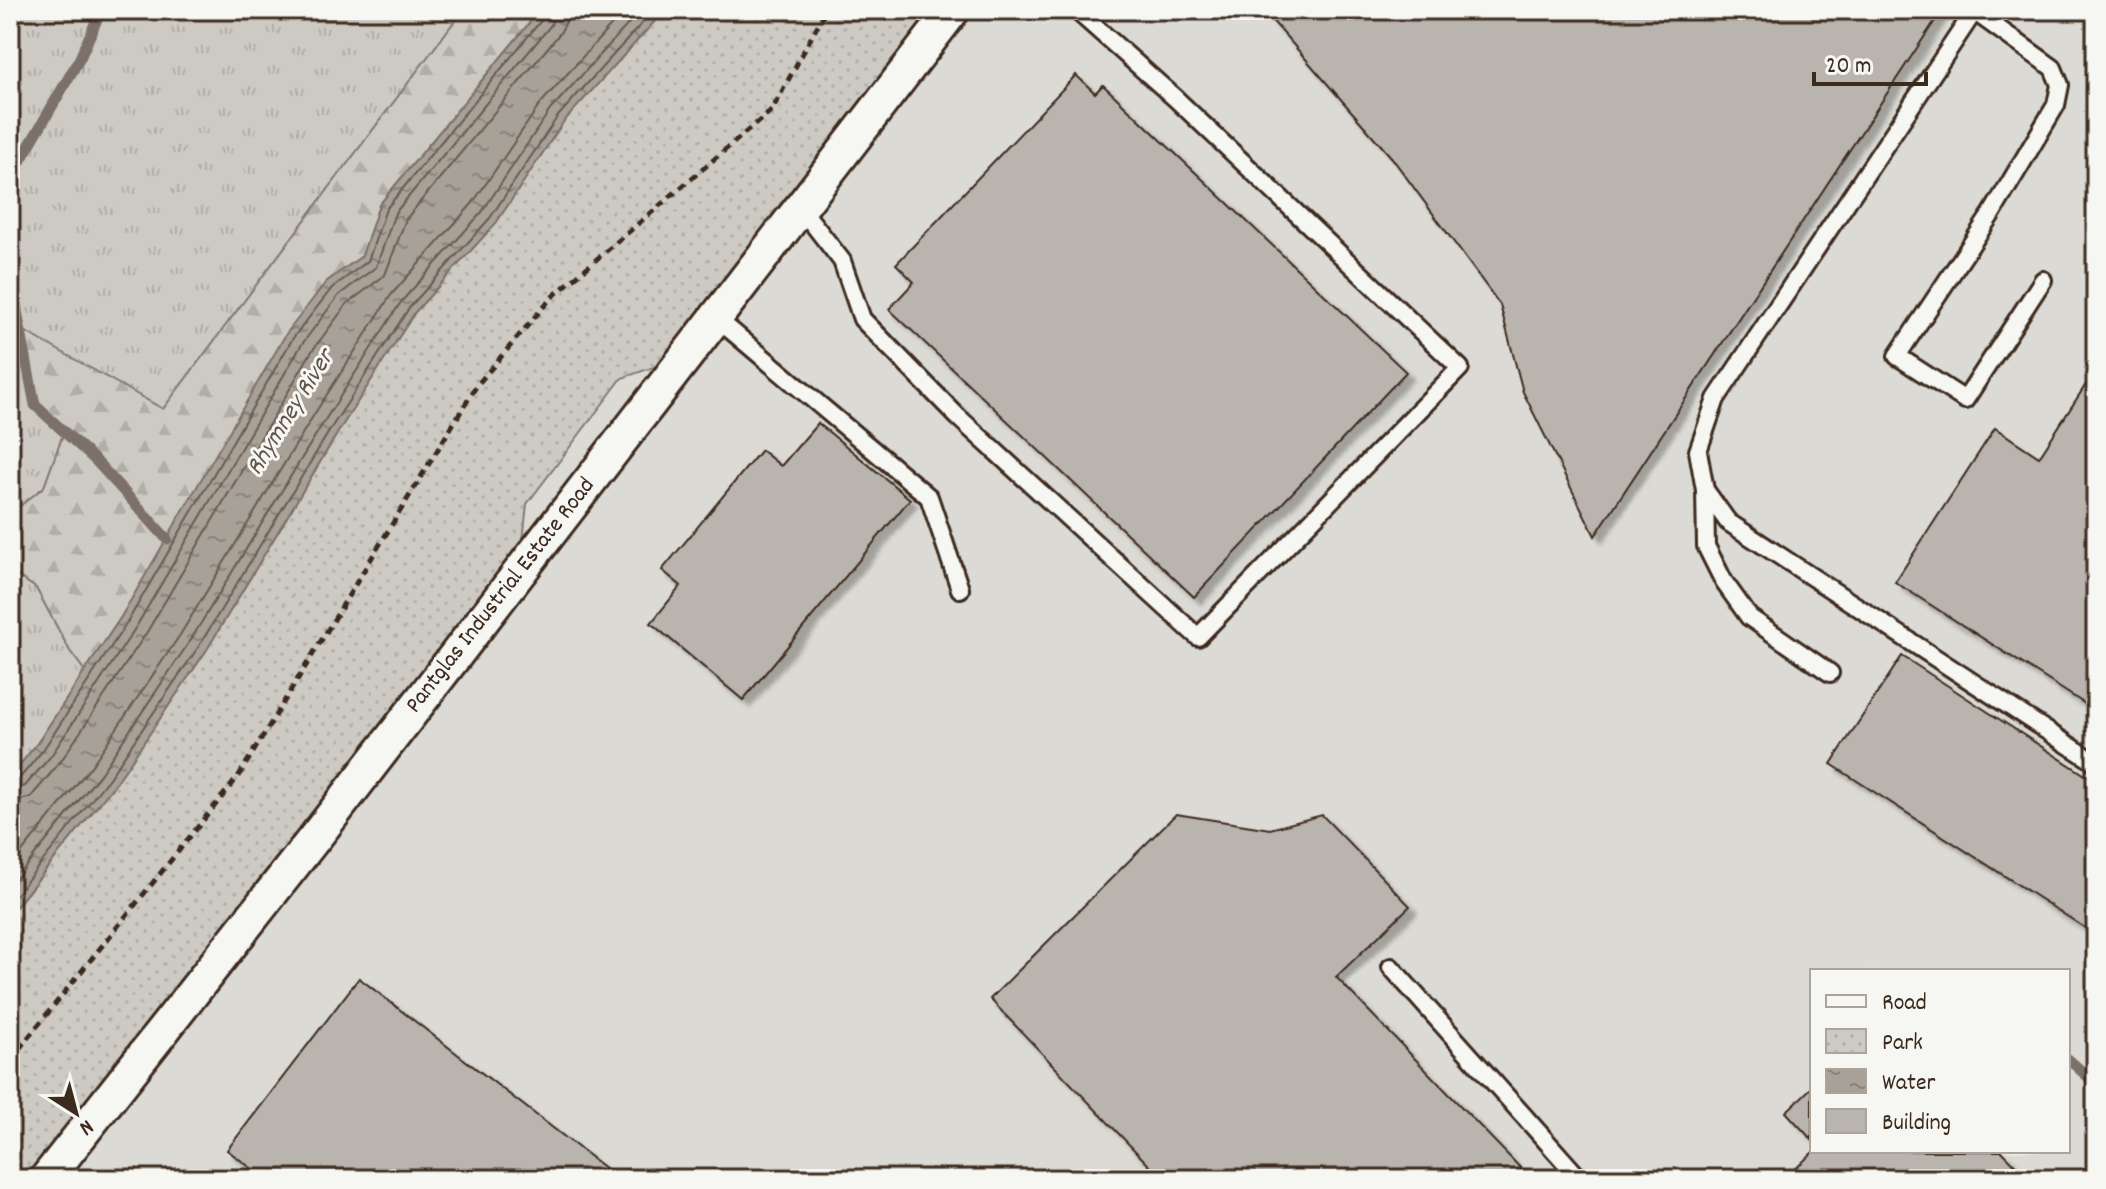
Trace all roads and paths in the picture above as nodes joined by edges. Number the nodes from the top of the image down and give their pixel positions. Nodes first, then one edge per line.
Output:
1 (826, 10) edge
2 (953, 10) edge
3 (1076, 10) edge
4 (1975, 10) edge
5 (800, 207) junction
6 (2043, 280) dead end
7 (715, 317) junction
8 (1705, 490) junction
9 (960, 589) dead end
10 (1830, 673) dead end
11 (2096, 763) edge
12 (1391, 967) dead end
13 (10, 1060) edge
14 (46, 1179) edge
15 (1580, 1179) edge

1 - 13 path
2 - 5 street, Pantglas Industrial Estate Road
3 - 5 lane
4 - 6 lane
4 - 8 lane
5 - 7 street, Pantglas Industrial Estate Road
7 - 9 lane
7 - 14 street, Pantglas Industrial Estate Road
8 - 10 lane
8 - 11 lane
12 - 15 lane

